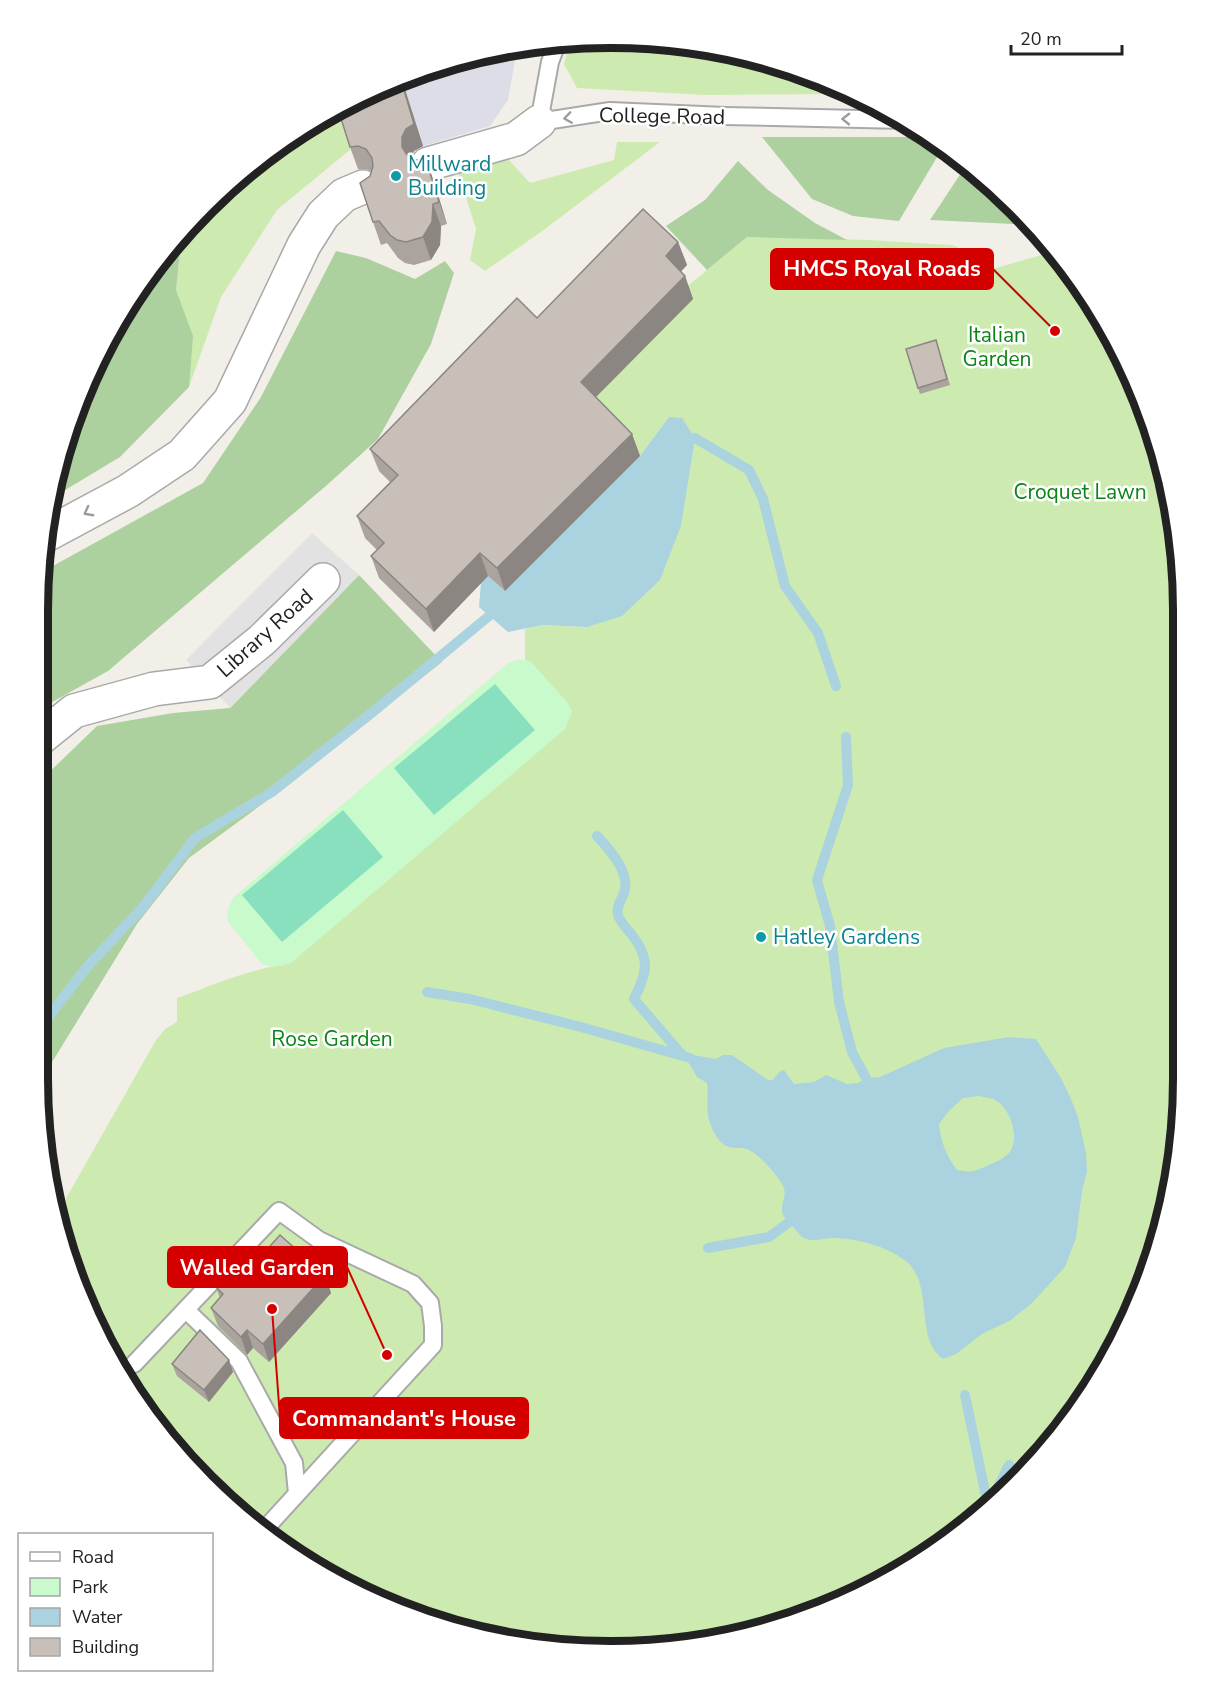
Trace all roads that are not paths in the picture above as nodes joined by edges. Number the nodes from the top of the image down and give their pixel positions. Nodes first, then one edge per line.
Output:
1 (554, 51) edge
2 (885, 120) edge
3 (539, 122) junction
4 (428, 164) edge
5 (363, 187) edge
6 (54, 531) edge
7 (323, 580) dead end
8 (48, 732) edge
9 (186, 1310) junction
10 (134, 1364) dead end
11 (297, 1493) junction
12 (268, 1525) edge

1 - 3 lane
2 -> 3 lane, College Road
3 - 4 street, College Road
5 -> 6 street
7 - 8 street, Library Road
9 - 10 lane
9 - 11 lane
9 - 11 lane
11 - 12 lane

